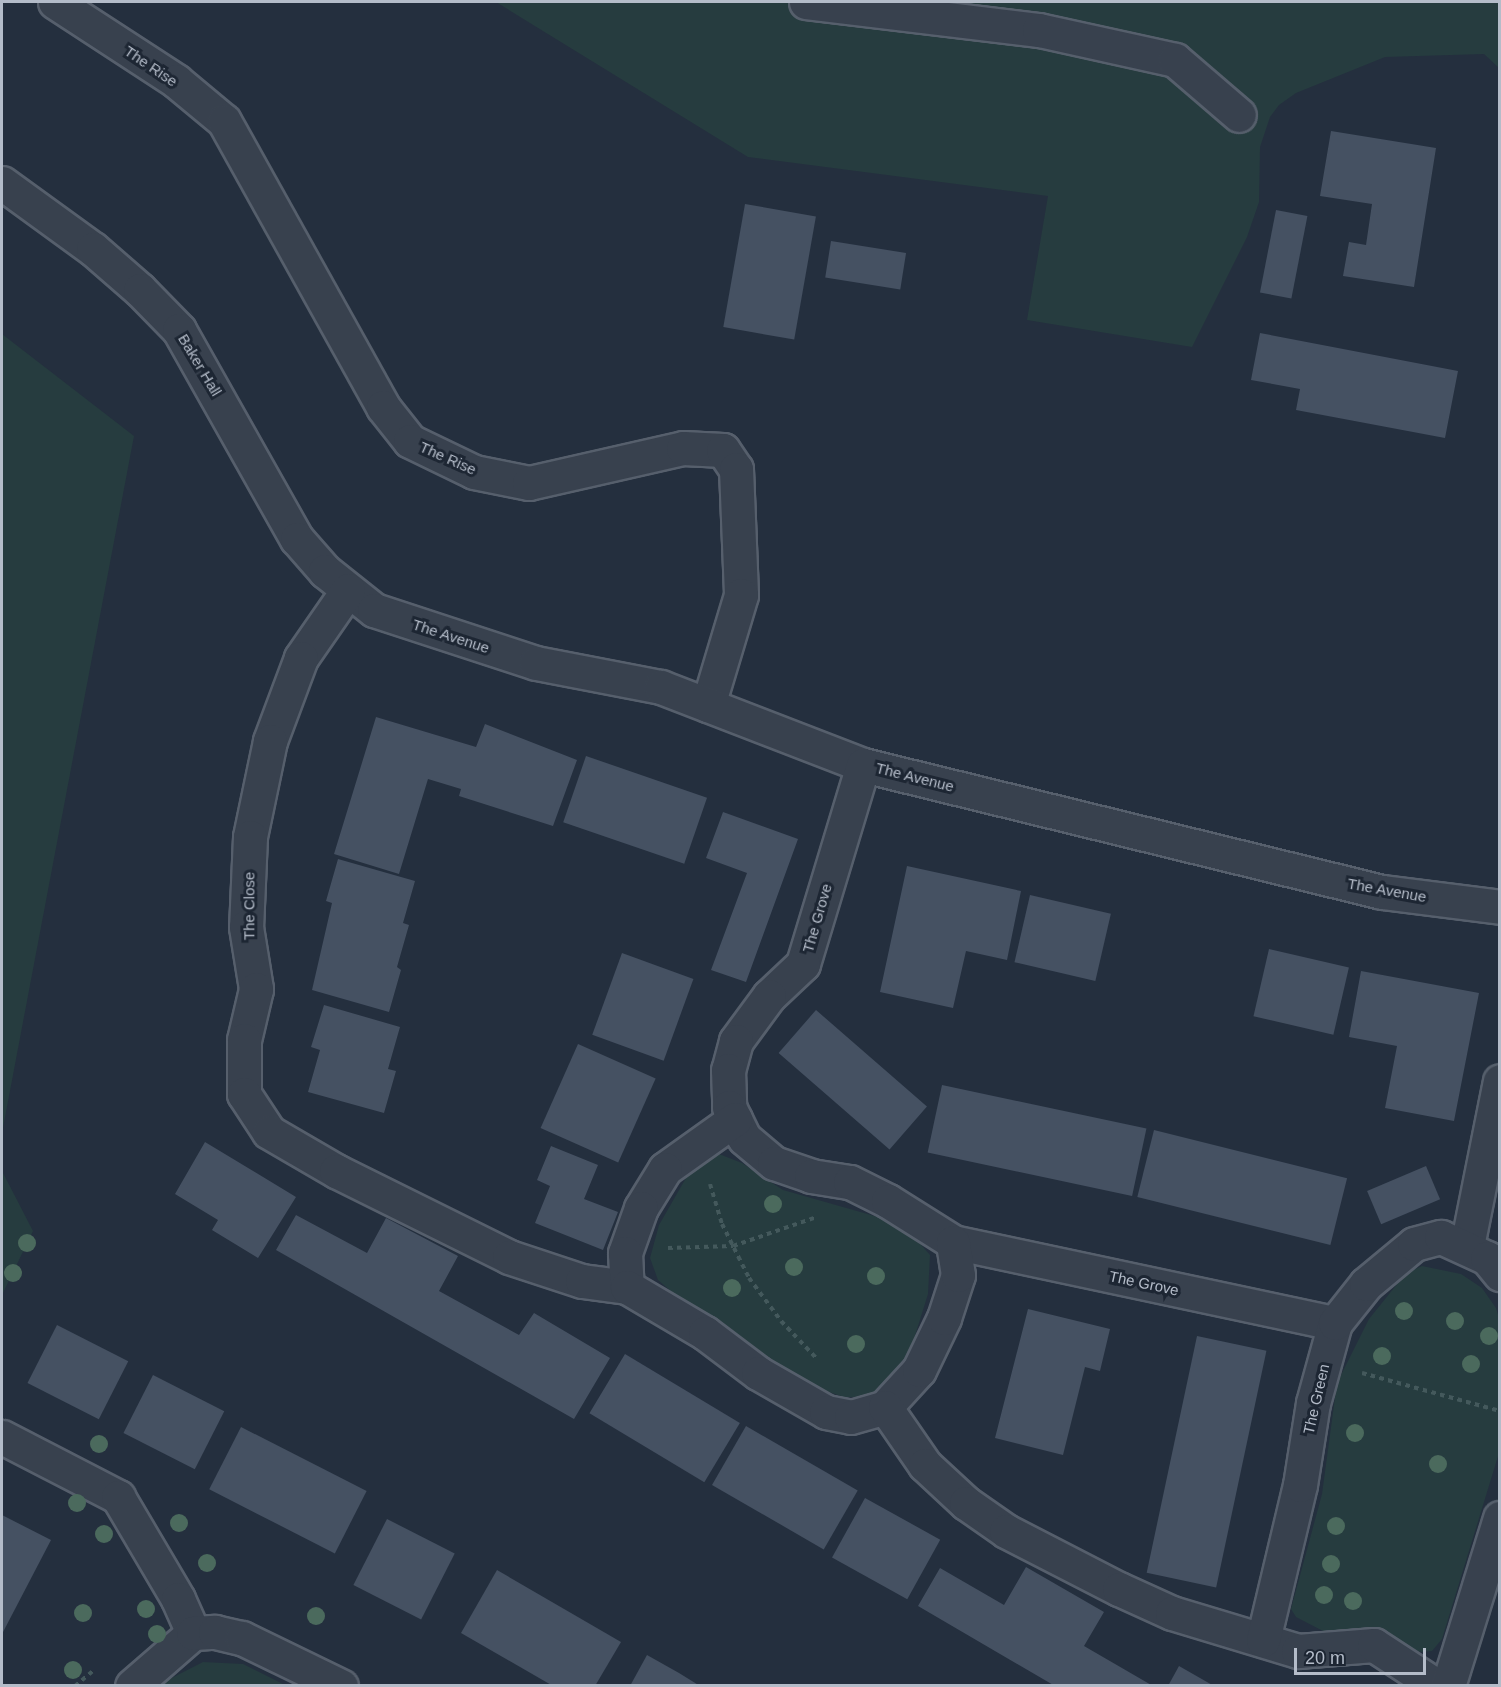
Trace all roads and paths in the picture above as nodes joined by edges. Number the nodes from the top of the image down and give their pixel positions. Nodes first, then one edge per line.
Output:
1 (55, 2) edge
2 (806, 2) edge
3 (1239, 115) dead end
4 (2, 183) edge
5 (348, 590) junction
6 (708, 705) junction
7 (863, 765) junction
8 (1500, 907) edge
9 (1500, 1081) edge
10 (735, 1119) junction
11 (698, 1143) junction
12 (850, 1182) junction
13 (630, 1241) junction
14 (953, 1242) junction
15 (734, 1246) junction
16 (1467, 1246) junction
17 (1500, 1274) edge
18 (627, 1287) junction
19 (1335, 1323) junction
20 (1324, 1362) junction
21 (823, 1365) dead end
22 (885, 1407) junction
23 (1500, 1412) edge
24 (2, 1437) edge
25 (1500, 1518) edge
26 (193, 1633) junction
27 (1263, 1640) junction
28 (132, 1686) edge
29 (341, 1686) edge
30 (1437, 1686) edge
31 (1448, 1686) edge

1 - 6 street, The Rise
2 - 3 street
4 - 5 street, Baker Hall
5 - 6 street, The Avenue
5 - 18 street, The Close
6 - 7 street, The Avenue
7 - 8 street, The Avenue
7 - 10 street, The Grove
9 - 16 street
10 - 11 street
10 - 12 street, The Grove
11 - 13 street
11 - 15 path
12 - 14 street, The Grove
12 - 15 path
13 - 15 path
13 - 18 street
14 - 19 street, The Grove
14 - 22 street
15 - 21 path
16 - 17 street, The Green
16 - 19 street, The Green
18 - 22 street
19 - 20 street, The Green
20 - 23 path
20 - 27 street, The Green
22 - 27 street
24 - 26 street
25 - 31 street
26 - 28 street
26 - 29 street
27 - 30 street

